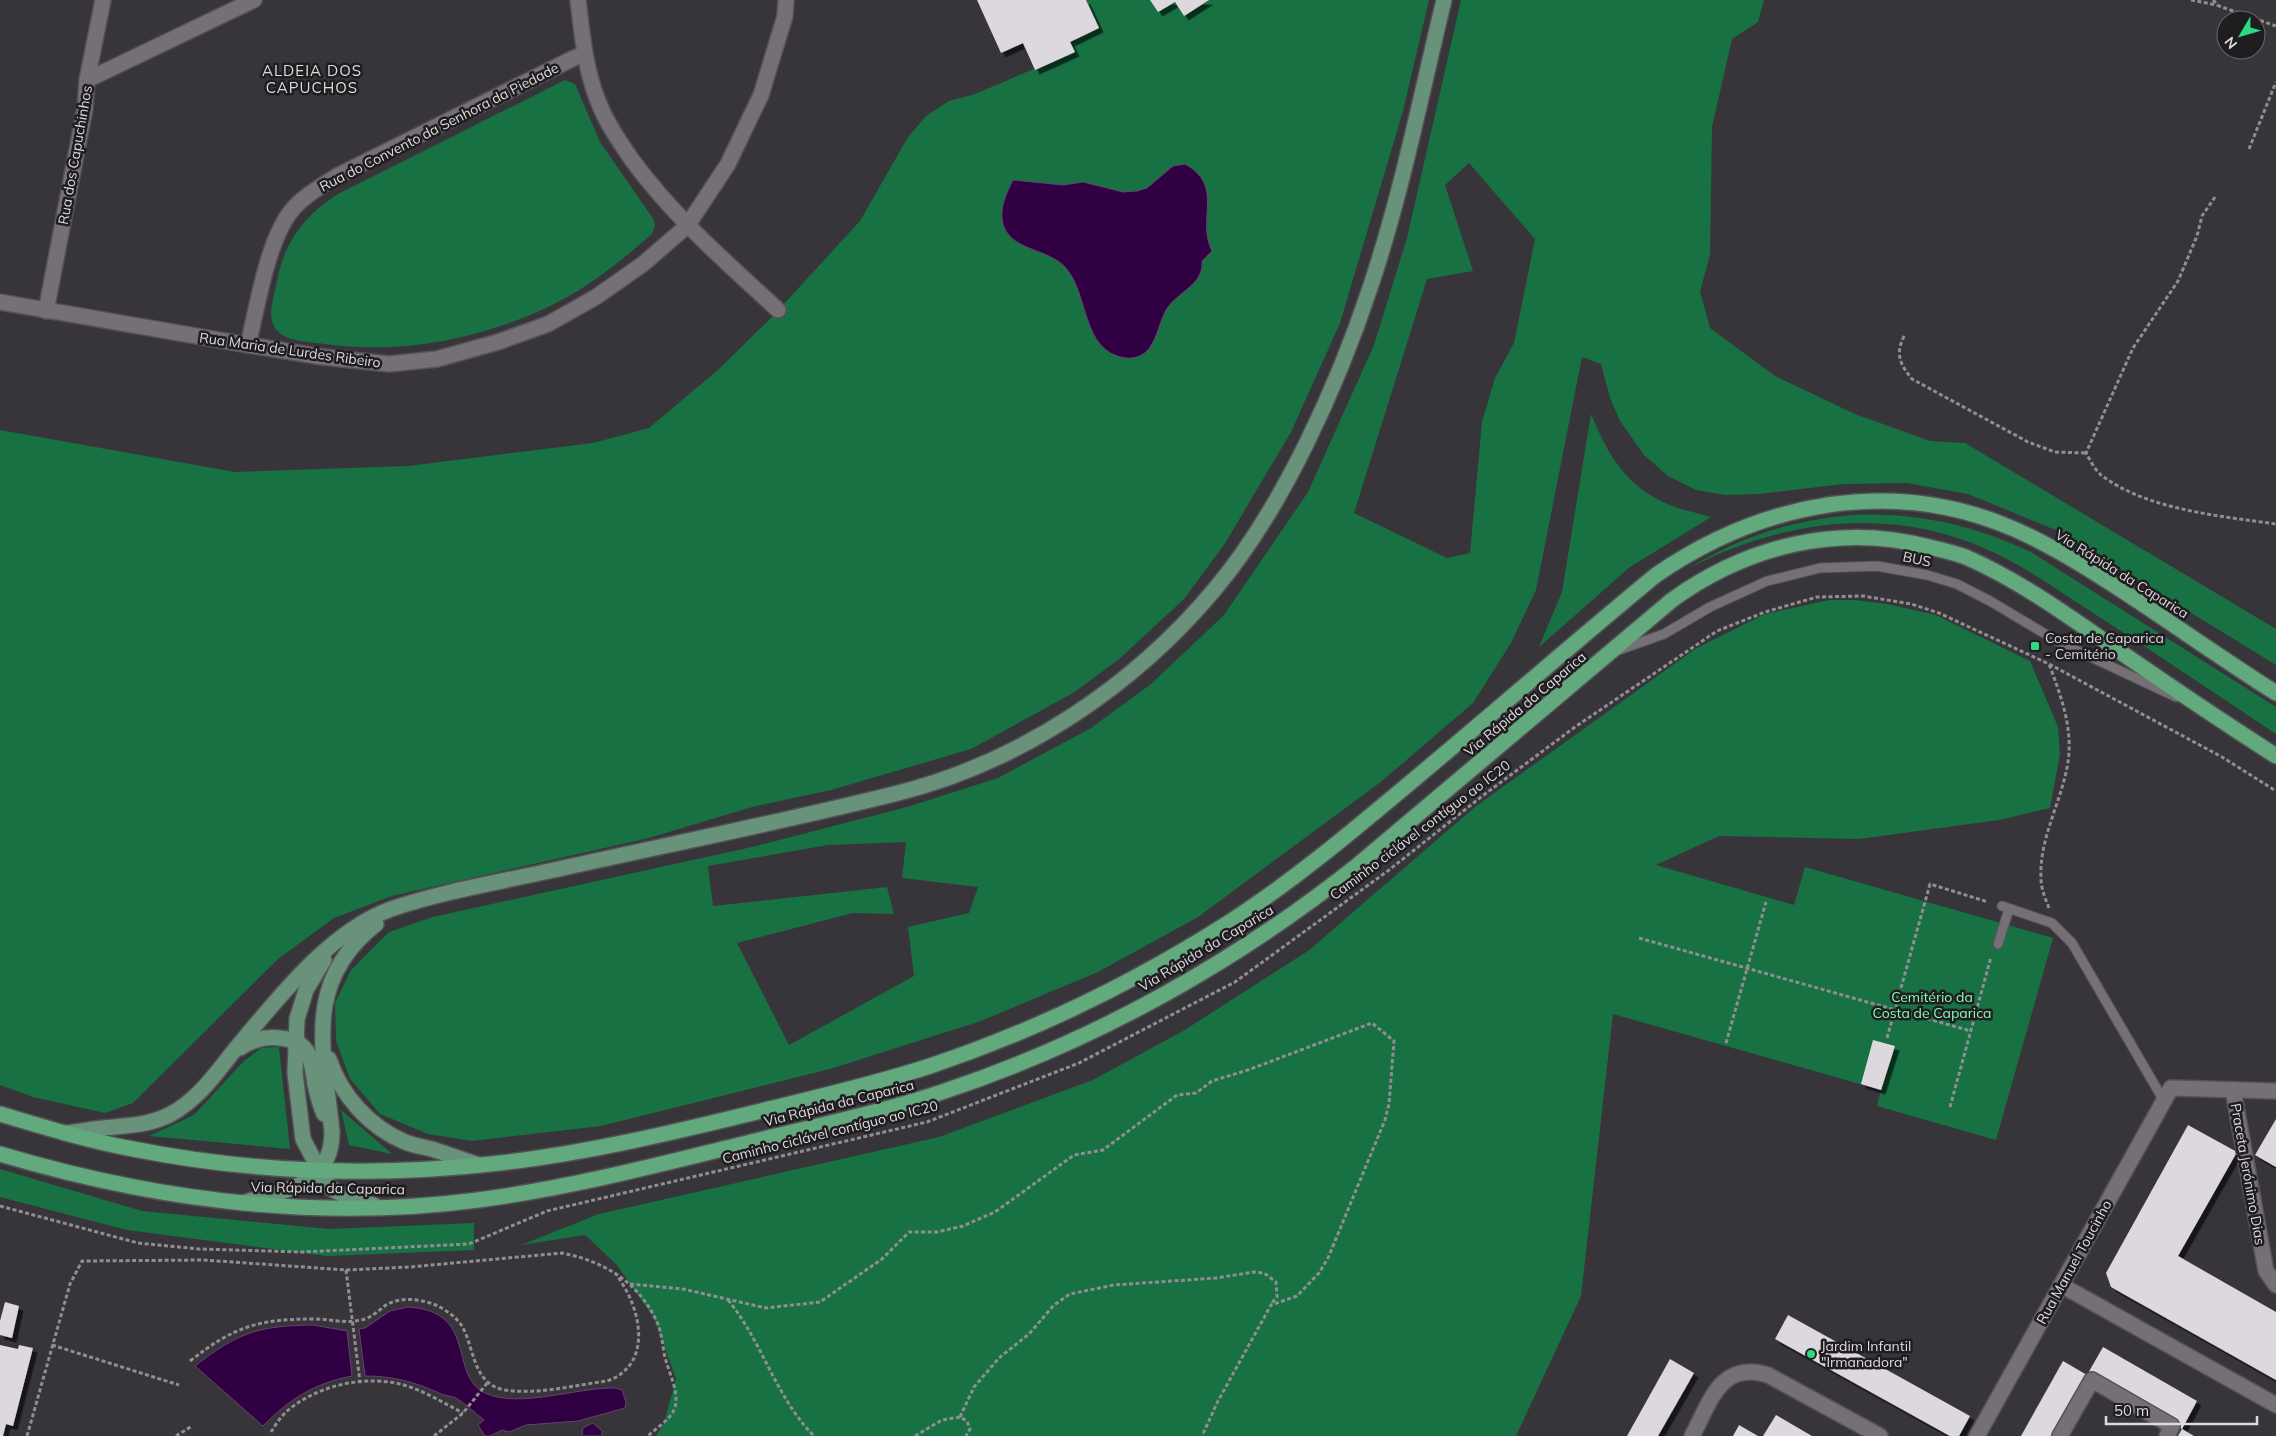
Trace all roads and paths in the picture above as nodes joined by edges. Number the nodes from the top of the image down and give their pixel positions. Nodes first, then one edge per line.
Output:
1 (103, 0) edge
2 (254, 0) edge
3 (578, 0) edge
4 (786, 0) edge
5 (1444, 0) edge
6 (2191, 0) edge
7 (2214, 0) edge
8 (2219, 6) junction
9 (2276, 26) edge
10 (585, 54) junction
11 (88, 80) junction
12 (2276, 82) edge
13 (2249, 148) dead end
14 (2215, 197) dead end
15 (687, 226) junction
16 (0, 302) edge
17 (46, 310) junction
18 (778, 310) dead end
19 (1904, 336) dead end
20 (248, 346) junction
21 (2086, 453) junction
22 (2276, 524) edge
23 (2091, 570) junction
24 (1609, 654) junction
25 (2050, 664) junction
26 (2276, 684) edge
27 (2276, 693) edge
28 (2206, 711) junction
29 (2276, 756) edge
30 (2276, 791) edge
31 (424, 900) junction
32 (1766, 902) dead end
33 (2006, 908) junction
34 (352, 930) junction
35 (2062, 932) junction
36 (1639, 938) dead end
37 (1998, 944) dead end
38 (1991, 956) dead end
39 (1748, 968) junction
40 (1895, 1010) junction
41 (324, 1030) junction
42 (1971, 1031) junction
43 (1887, 1038) dead end
44 (295, 1041) junction
45 (1726, 1042) dead end
46 (230, 1056) junction
47 (2233, 1090) junction
48 (2276, 1091) edge
49 (2168, 1094) junction
50 (1950, 1107) dead end
51 (0, 1114) edge
52 (65, 1133) junction
53 (332, 1142) junction
54 (0, 1154) edge
55 (479, 1166) junction
56 (320, 1170) junction
57 (242, 1203) junction
58 (0, 1206) edge
59 (406, 1206) junction
60 (346, 1270) junction
61 (610, 1270) junction
62 (630, 1284) junction
63 (2061, 1285) junction
64 (2276, 1285) edge
65 (727, 1299) junction
66 (1270, 1305) junction
67 (351, 1322) junction
68 (52, 1345) junction
69 (190, 1361) dead end
70 (360, 1382) junction
71 (488, 1382) junction
72 (179, 1385) dead end
73 (2276, 1405) edge
74 (463, 1413) junction
75 (960, 1416) junction
76 (192, 1426) dead end
77 (271, 1432) dead end
78 (27, 1436) edge
79 (176, 1436) edge
80 (434, 1436) edge
81 (648, 1436) edge
82 (814, 1436) edge
83 (915, 1436) edge
84 (966, 1436) edge
85 (1202, 1436) edge
86 (1692, 1436) edge
87 (1880, 1436) edge
88 (1977, 1436) edge
89 (2060, 1436) edge
90 (2167, 1436) edge

1 - 11 street, Rua dos Capuchinhos
2 - 11 street
3 - 10 street
4 - 15 street, Rua Maria de Lurdes Ribeiro
5 - 31 main road
6 - 8 path
7 - 8 path
8 - 9 path
10 - 15 street
10 - 20 street, Rua do Convento da Senhora da Piedade
11 - 17 street, Rua dos Capuchinhos
12 - 13 path
14 - 21 path
15 - 18 street
15 - 20 street, Rua Maria de Lurdes Ribeiro
16 - 17 street, Rua Maria de Lurdes Ribeiro
17 - 20 street, Rua Maria de Lurdes Ribeiro
19 - 21 path
21 - 22 path
23 - 26 main road
23 - 27 highway, Via Rápida da Caparica
23 - 55 highway, Via Rápida da Caparica
24 - 28 lane, BUS
24 - 28 highway, Via Rápida da Caparica
24 - 59 highway, Via Rápida da Caparica
25 - 30 path, Caminho ciclável contíguo ao IC20
25 - 35 path
25 - 58 path, Caminho ciclável contíguo ao IC20
28 - 29 highway, Via Rápida da Caparica
31 - 34 main road
31 - 41 main road
32 - 39 path
33 - 35 lane
33 - 37 lane
33 - 40 path
34 - 44 main road
34 - 46 main road
35 - 49 lane
36 - 39 path
38 - 42 path
39 - 40 path
39 - 45 path
40 - 42 path
40 - 43 path
41 - 53 main road
41 - 55 main road
42 - 50 path
44 - 46 main road
44 - 53 main road
44 - 56 main road
46 - 52 main road
47 - 48 street
47 - 49 street
47 - 64 street, Praceta Jerónimo Dias
49 - 63 street, Rua Manuel Toucinho
51 - 52 highway, Via Rápida da Caparica
52 - 56 highway, Via Rápida da Caparica
53 - 56 main road
54 - 57 highway, Via Rápida da Caparica
55 - 56 highway, Via Rápida da Caparica
56 - 57 main road
56 - 59 main road
57 - 59 highway, Via Rápida da Caparica
60 - 61 path
60 - 67 path
60 - 68 path
61 - 62 path
61 - 71 path
62 - 65 path
62 - 81 path
63 - 73 street
63 - 88 street, Rua Manuel Toucinho
65 - 66 path
65 - 82 path
66 - 75 path
66 - 85 path
67 - 69 path
67 - 70 path
67 - 71 path
68 - 72 path
68 - 78 path
70 - 74 path
70 - 77 path
71 - 74 path
74 - 80 path
75 - 83 path
75 - 84 path
76 - 79 path
86 - 87 street
89 - 90 street

